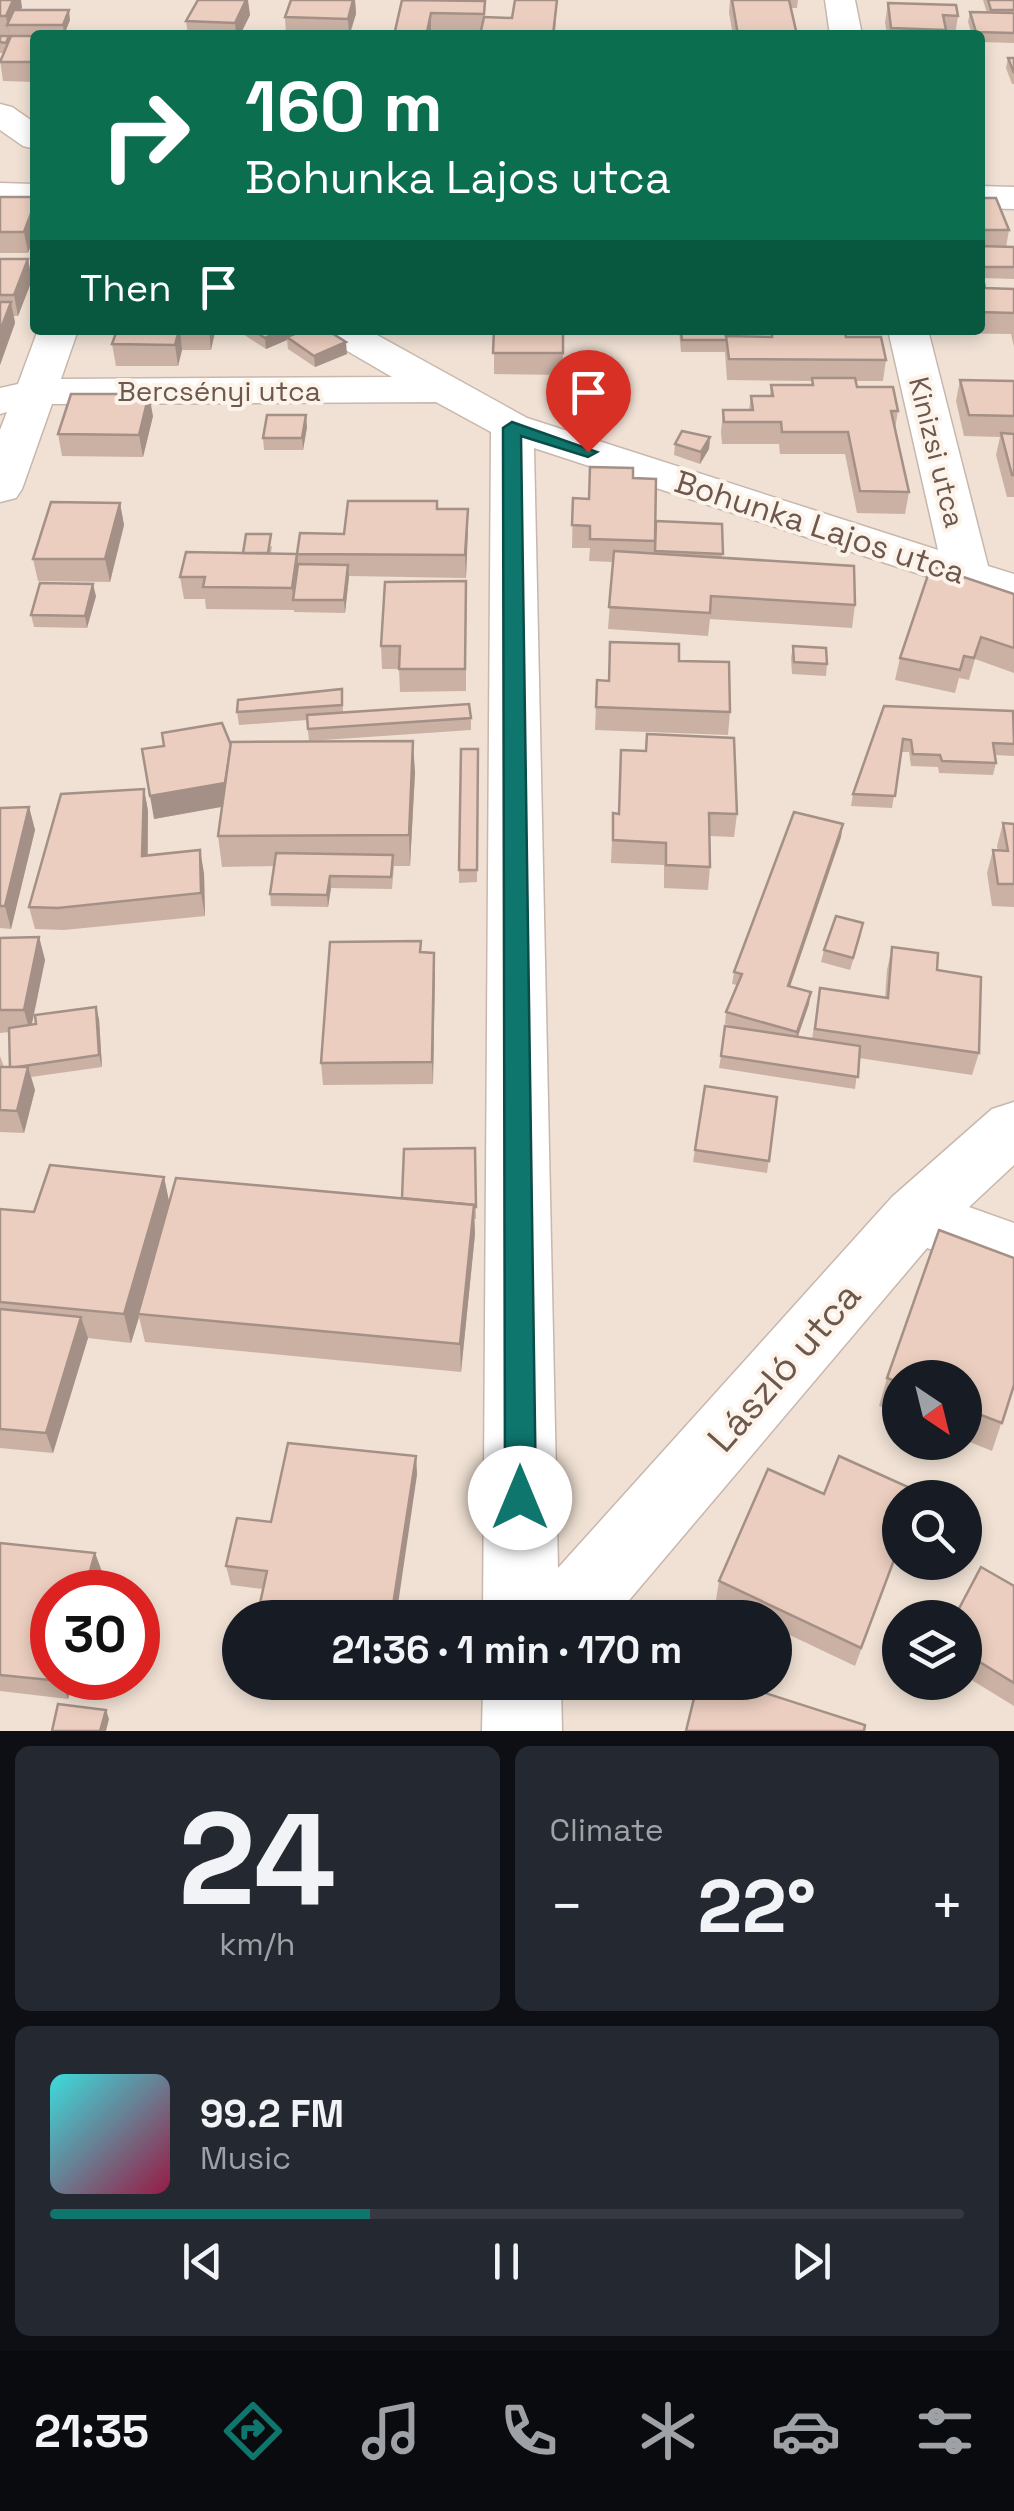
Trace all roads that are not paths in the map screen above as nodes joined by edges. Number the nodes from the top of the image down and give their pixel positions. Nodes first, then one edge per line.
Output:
1 (840, 0) edge
2 (845, 30) edge
3 (0, 114) edge
4 (30, 135) edge
5 (0, 194) edge
6 (30, 195) edge
7 (985, 197) edge
8 (1014, 198) edge
9 (55, 335) edge
10 (347, 335) edge
11 (909, 335) edge
12 (439, 390) junction
13 (17, 397) edge
14 (512, 428) junction
15 (0, 490) edge
16 (966, 574) junction
17 (1014, 590) edge
18 (1014, 1127) edge
19 (915, 1216) junction
20 (1014, 1251) edge
21 (522, 1600) edge
22 (580, 1600) edge
23 (522, 1700) edge
24 (522, 1731) edge

1 - 2 street
3 - 4 street
5 - 6 street
7 - 8 street
9 - 13 street
10 - 12 street, Bohunka Lajos utca
11 - 16 street, Kinizsi utca
12 - 13 street, Bercsényi utca
12 - 14 street, Bohunka Lajos utca
13 - 15 street
14 - 16 street, Bohunka Lajos utca
14 - 21 street
16 - 17 street, Bohunka Lajos utca
18 - 19 street, László utca
19 - 20 street
19 - 22 street, László utca
23 - 24 street

